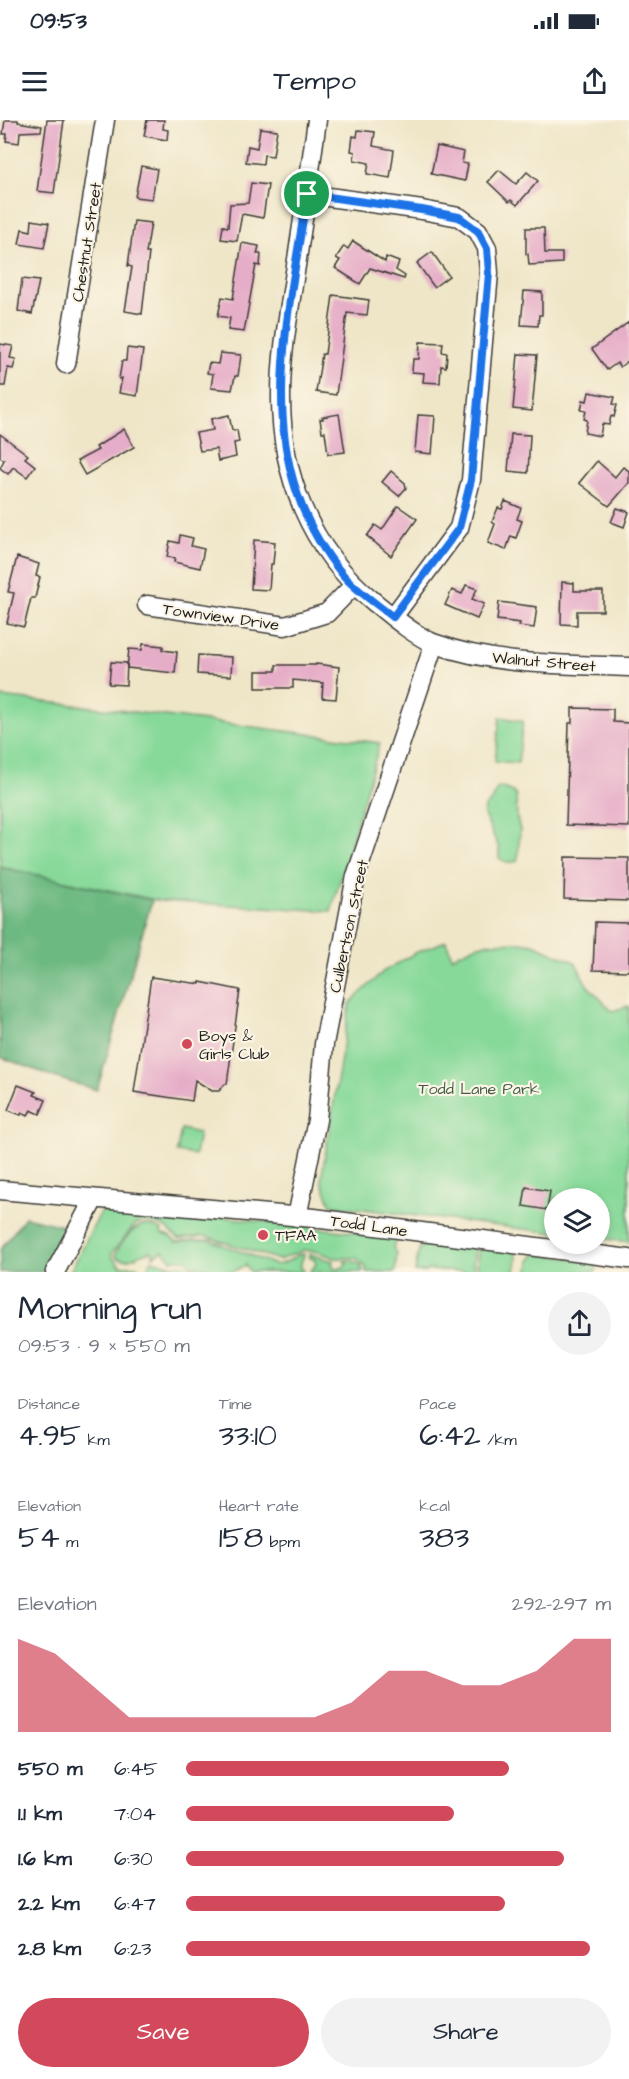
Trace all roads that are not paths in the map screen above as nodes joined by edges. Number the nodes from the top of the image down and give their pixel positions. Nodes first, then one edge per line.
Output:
1 (105, 120) edge
2 (317, 120) edge
3 (307, 194) junction
4 (66, 364) dead end
5 (354, 585) junction
6 (147, 605) dead end
7 (393, 617) junction
8 (434, 644) junction
9 (629, 667) edge
10 (0, 1190) edge
11 (94, 1199) junction
12 (297, 1216) junction
13 (629, 1260) edge
14 (55, 1272) edge

1 - 4 street, Chestnut Street
2 - 3 street, Walnut Street
3 - 5 street, Walnut Street
3 - 7 street
5 - 6 street, Townview Drive
5 - 7 street, Walnut Street
7 - 8 street, Walnut Street
8 - 9 street, Walnut Street
8 - 12 street, Culbertson Street
10 - 11 street, Todd Lane
11 - 12 street, Todd Lane
11 - 14 street
12 - 13 street, Todd Lane

